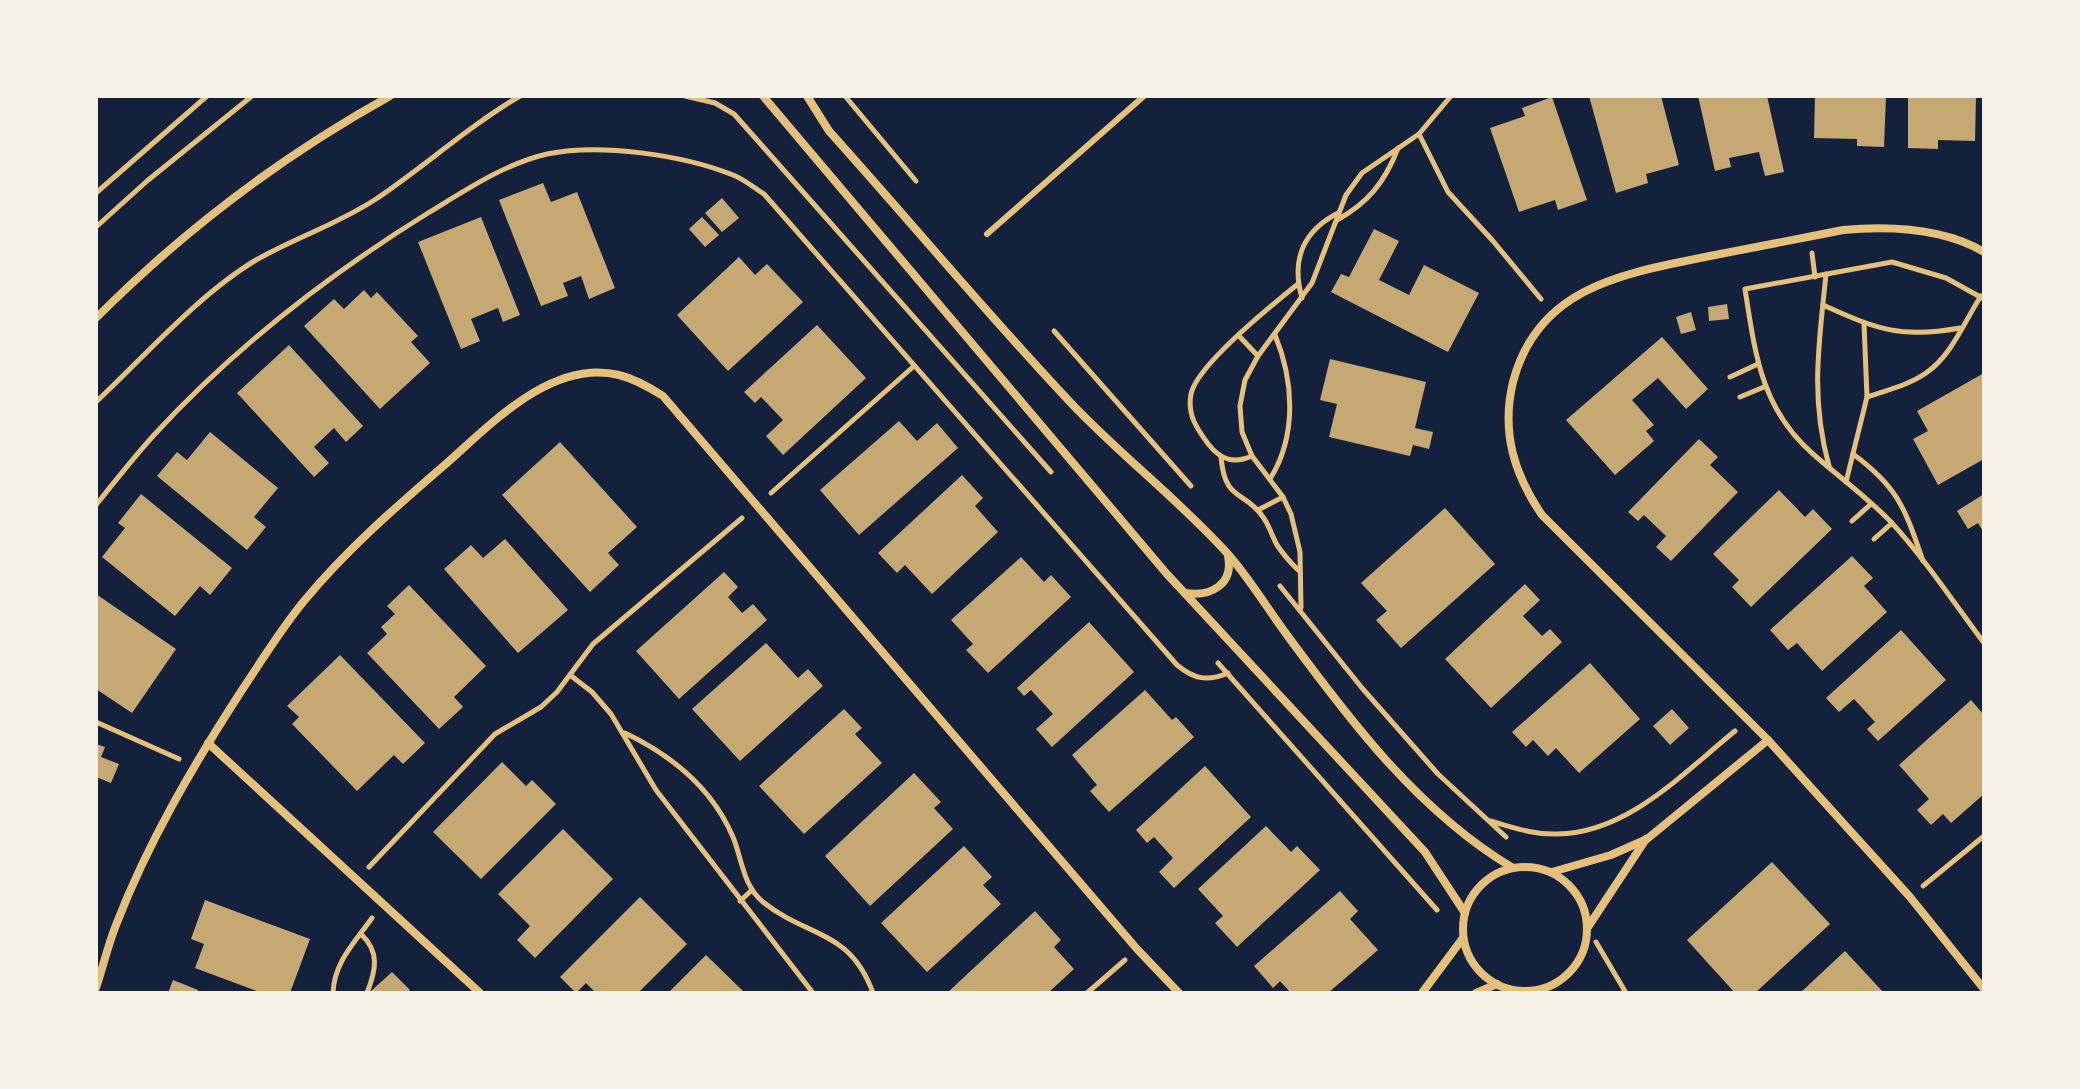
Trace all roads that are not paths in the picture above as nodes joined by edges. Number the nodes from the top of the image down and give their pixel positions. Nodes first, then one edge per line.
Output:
1 (390, 96) edge
2 (763, 96) edge
3 (807, 96) edge
4 (1144, 96) edge
5 (987, 234) dead end
6 (1984, 252) edge
7 (96, 318) edge
8 (1227, 554) junction
9 (1184, 593) junction
10 (1768, 740) junction
11 (208, 743) junction
12 (1647, 839) junction
13 (1513, 868) junction
14 (1552, 872) junction
15 (1465, 913) junction
16 (1588, 927) junction
17 (1463, 938) junction
18 (1497, 984) junction
19 (96, 988) edge
20 (1984, 989) edge
21 (1537, 992) edge
22 (480, 993) edge
23 (1179, 993) edge
24 (1422, 993) edge
25 (1476, 993) edge

1 - 7 street
2 - 9 street
3 - 8 street
4 - 5 lane
6 - 10 street
8 - 9 street
8 - 13 street
9 - 15 street
10 - 12 street
10 - 20 street
11 - 19 street
11 - 22 street
11 - 23 street
12 - 14 street
12 - 16 street
13 - 14 street
13 - 15 street
14 - 16 street
15 - 17 street
16 - 21 street
17 - 18 street
17 - 24 street
18 - 21 street
18 - 25 street

